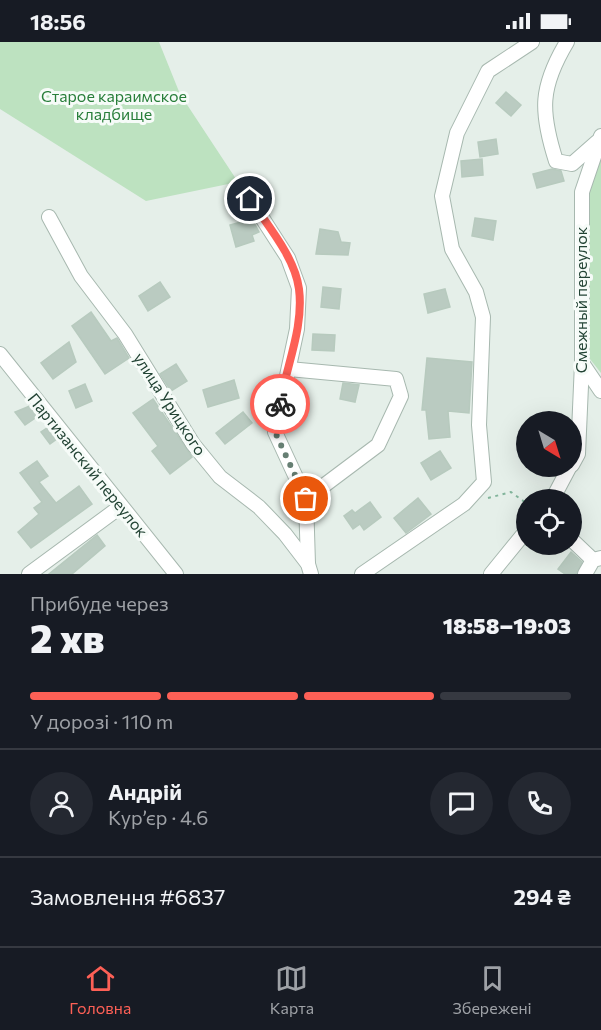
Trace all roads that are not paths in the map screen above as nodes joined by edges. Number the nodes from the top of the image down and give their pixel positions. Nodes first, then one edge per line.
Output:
1 (532, 42) edge
2 (567, 42) edge
3 (600, 138) edge
4 (250, 199) dead end
5 (49, 217) dead end
6 (0, 356) edge
7 (582, 363) junction
8 (289, 369) junction
9 (601, 391) edge
10 (580, 411) edge
11 (306, 499) junction
12 (120, 507) junction
13 (516, 543) edge
14 (582, 548) edge
15 (597, 559) edge
16 (310, 569) edge
17 (29, 574) edge
18 (176, 574) edge
19 (362, 574) edge
20 (491, 574) edge
21 (586, 574) edge

1 - 19 street
2 - 3 street
3 - 7 street, Смежный переулок
4 - 8 street
5 - 16 street, улица Урицкого
6 - 12 street, Партизанский переулок
7 - 9 street
7 - 10 street, Смежный переулок
8 - 11 street
8 - 11 street
11 - 16 street
12 - 17 street
12 - 18 street, Партизанский переулок
13 - 20 street
14 - 15 street
15 - 21 street

